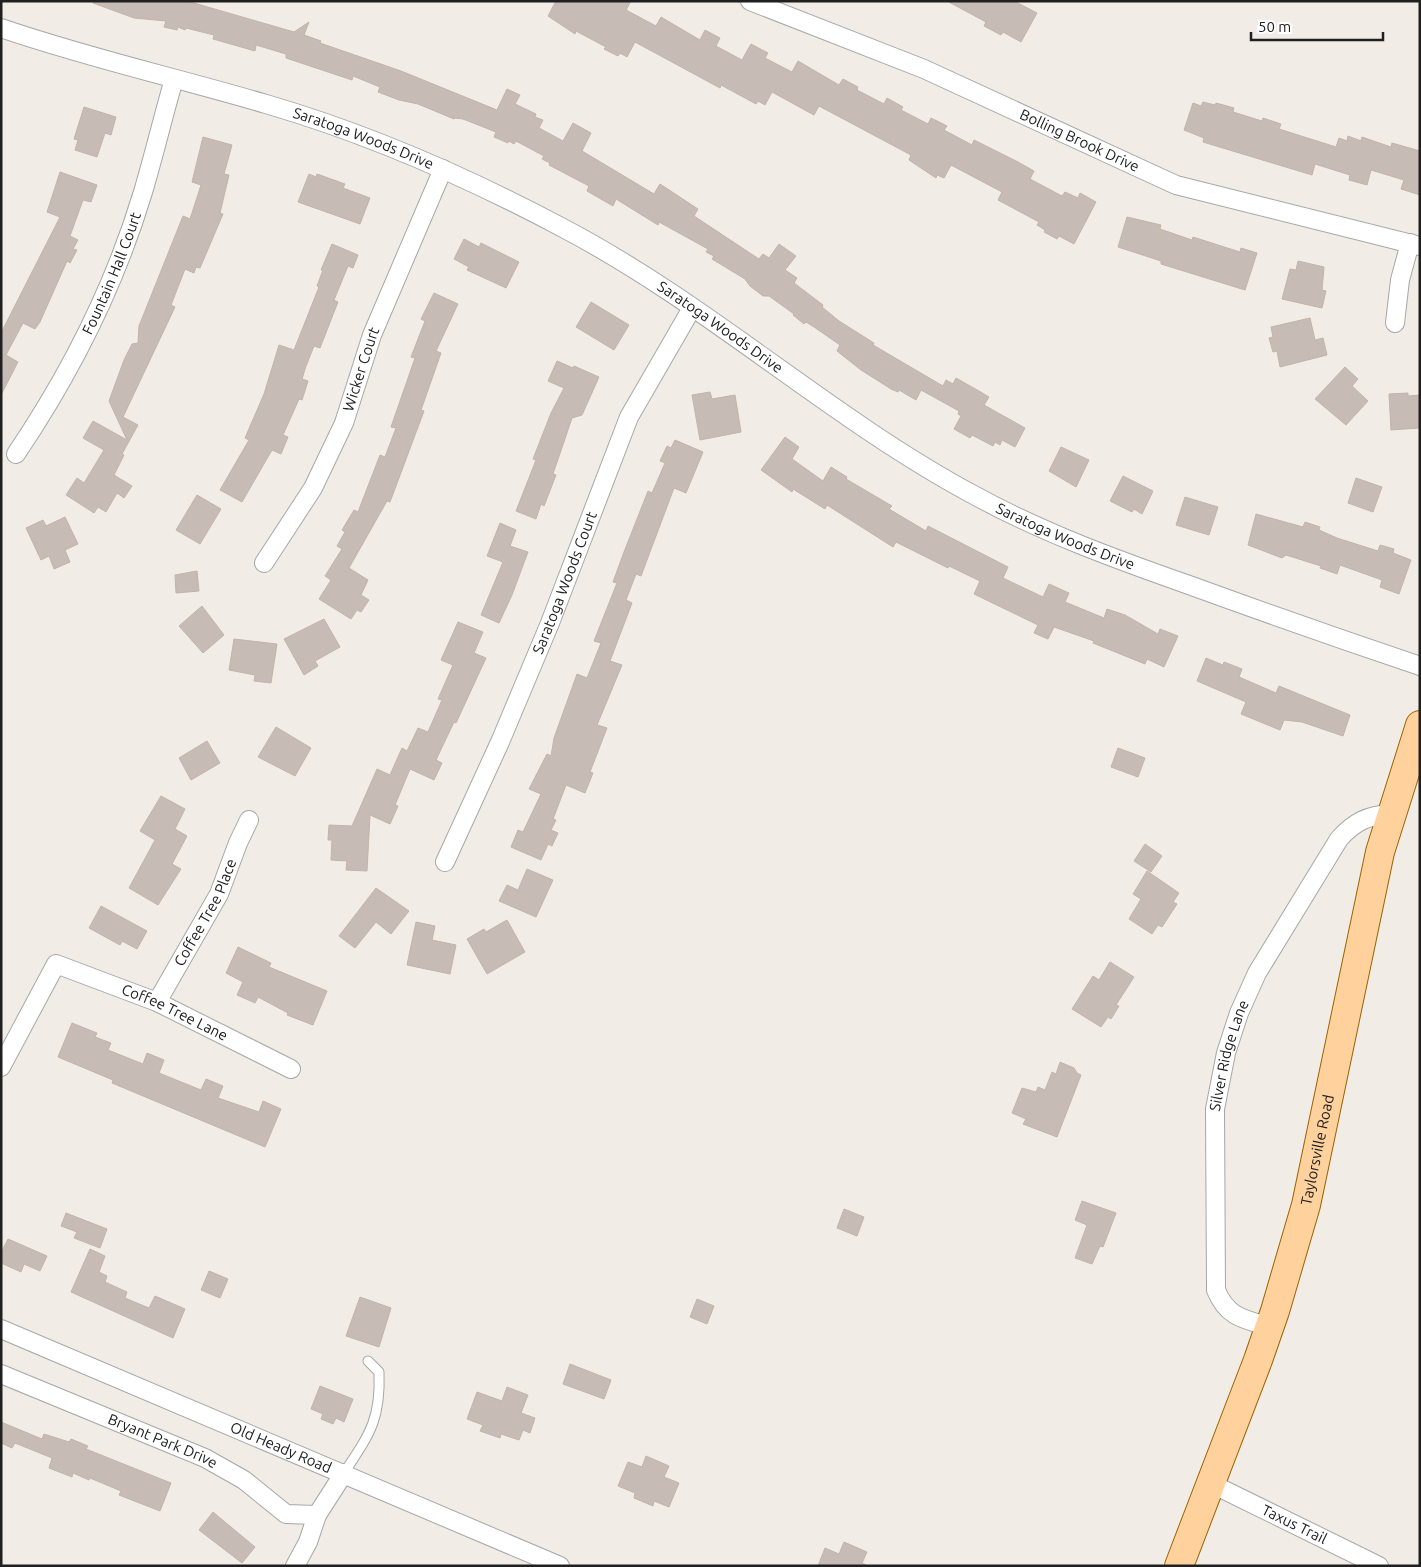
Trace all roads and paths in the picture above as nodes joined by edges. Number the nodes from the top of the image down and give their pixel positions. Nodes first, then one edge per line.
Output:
1 (750, 1) edge
2 (1, 28) edge
3 (174, 79) junction
4 (443, 169) junction
5 (1415, 245) edge
6 (692, 308) junction
7 (1396, 323) dead end
8 (16, 454) dead end
9 (264, 563) dead end
10 (1420, 666) edge
11 (1420, 725) edge
12 (1391, 814) junction
13 (250, 820) dead end
14 (445, 862) dead end
15 (157, 1002) junction
16 (1, 1068) edge
17 (290, 1069) dead end
18 (1270, 1327) junction
19 (1, 1329) edge
20 (368, 1361) dead end
21 (1, 1374) edge
22 (344, 1473) junction
23 (1210, 1483) junction
24 (316, 1515) junction
25 (295, 1566) edge
26 (560, 1566) edge
27 (1179, 1566) edge
28 (1379, 1566) edge

1 - 5 street, Bolling Brook Drive
2 - 3 street, Saratoga Woods Drive
3 - 4 street, Saratoga Woods Drive
3 - 8 street, Fountain Hall Court
4 - 6 street, Saratoga Woods Drive
4 - 9 street, Wicker Court
5 - 7 street
6 - 10 street, Saratoga Woods Drive
6 - 14 street, Saratoga Woods Court
11 - 12 main road, Taylorsville Road
12 - 18 main road, Taylorsville Road
12 - 18 street, Silver Ridge Lane
13 - 15 street, Coffee Tree Place
15 - 16 street, Coffee Tree Lane
15 - 17 street, Coffee Tree Lane
18 - 23 main road, Taylorsville Road
19 - 22 street, Old Heady Road
20 - 22 lane
21 - 24 street, Bryant Park Drive
22 - 24 street
22 - 26 street, Old Heady Road
23 - 27 main road, Taylorsville Road
23 - 28 street, Taxus Trail
24 - 25 street

